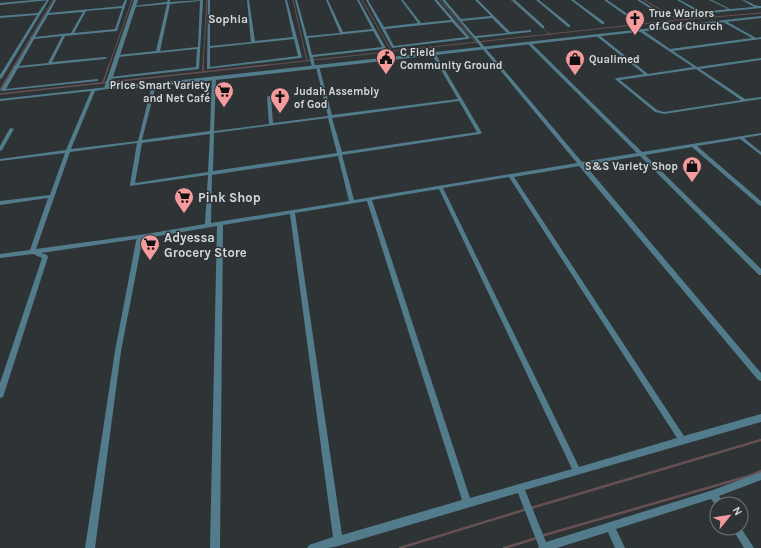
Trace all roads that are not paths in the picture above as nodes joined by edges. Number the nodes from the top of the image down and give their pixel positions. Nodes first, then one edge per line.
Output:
1 (48, 0) edge
2 (55, 0) edge
3 (126, 0) edge
4 (136, 0) edge
5 (202, 0) edge
6 (210, 0) edge
7 (248, 0) edge
8 (286, 0) edge
9 (296, 0) edge
10 (327, 0) edge
11 (358, 0) edge
12 (367, 0) edge
13 (402, 0) edge
14 (435, 0) edge
15 (443, 0) edge
16 (476, 0) edge
17 (513, 0) edge
18 (537, 0) edge
19 (572, 0) edge
20 (605, 0) edge
21 (638, 0) edge
22 (678, 0) edge
23 (710, 0) edge
24 (743, 0) edge
25 (169, 2) edge
26 (0, 4) edge
27 (134, 6) junction
28 (124, 7) junction
29 (759, 7) edge
30 (85, 10) junction
31 (730, 10) junction
32 (39, 14) junction
33 (47, 14) junction
34 (663, 15) dead end
35 (0, 17) edge
36 (494, 17) junction
37 (761, 17) edge
38 (633, 19) dead end
39 (460, 20) junction
40 (453, 21) junction
41 (724, 21) junction
42 (603, 23) dead end
43 (420, 24) junction
44 (569, 26) dead end
45 (543, 27) dead end
46 (382, 28) junction
47 (375, 30) junction
48 (640, 30) junction
49 (530, 31) dead end
50 (509, 33) junction
51 (72, 34) junction
52 (342, 34) junction
53 (64, 35) junction
54 (597, 35) junction
55 (306, 37) junction
56 (474, 37) junction
57 (32, 38) junction
58 (295, 38) junction
59 (756, 38) junction
60 (761, 38) edge
61 (761, 41) edge
62 (253, 42) junction
63 (529, 43) junction
64 (209, 47) junction
65 (199, 48) junction
66 (483, 48) junction
67 (669, 50) junction
68 (158, 51) junction
69 (434, 54) junction
70 (118, 56) junction
71 (311, 56) junction
72 (105, 58) dead end
73 (761, 59) edge
74 (50, 63) junction
75 (6, 67) junction
76 (15, 67) junction
77 (315, 67) junction
78 (0, 68) edge
79 (697, 68) junction
80 (648, 75) junction
81 (0, 78) edge
82 (110, 78) junction
83 (214, 78) junction
84 (97, 80) dead end
85 (154, 85) junction
86 (107, 88) junction
87 (93, 90) junction
88 (268, 97) dead end
89 (761, 98) edge
90 (0, 100) edge
91 (460, 100) junction
92 (745, 100) junction
93 (329, 117) junction
94 (271, 124) junction
95 (12, 128) dead end
96 (212, 132) junction
97 (761, 134) edge
98 (740, 137) junction
99 (140, 141) junction
100 (693, 145) junction
101 (0, 150) edge
102 (68, 151) junction
103 (339, 154) junction
104 (640, 154) junction
105 (761, 154) edge
106 (0, 160) edge
107 (580, 164) junction
108 (210, 173) junction
109 (510, 176) junction
110 (440, 187) junction
111 (52, 196) junction
112 (369, 199) junction
113 (352, 202) junction
114 (0, 203) edge
115 (761, 204) edge
116 (292, 212) junction
117 (220, 223) junction
118 (208, 225) junction
119 (146, 236) junction
120 (32, 251) junction
121 (0, 256) edge
122 (761, 273) edge
123 (761, 378) edge
124 (0, 394) edge
125 (761, 418) edge
126 (683, 441) junction
127 (577, 471) junction
128 (761, 476) edge
129 (520, 488) junction
130 (713, 494) joint
131 (467, 503) junction
132 (610, 527) junction
133 (741, 536) edge
134 (338, 541) junction
135 (90, 548) edge
136 (215, 548) edge
137 (312, 548) edge
138 (544, 548) edge
139 (620, 548) edge
140 (749, 548) edge

1 - 26 street
1 - 32 street
2 - 33 street
3 - 28 street
4 - 27 street
5 - 25 street
5 - 65 street
6 - 64 street
7 - 62 street
8 - 58 street
9 - 55 street
10 - 52 street
11 - 47 street
12 - 46 street
13 - 43 street
14 - 40 street
15 - 39 street
16 - 36 street
17 - 45 street
18 - 44 street
19 - 42 street
20 - 38 street
21 - 34 street
22 - 31 street
23 - 31 street
24 - 29 street
25 - 27 street
25 - 68 street
27 - 70 street
28 - 30 street
28 - 51 street
29 - 31 street
30 - 33 street
30 - 51 street
32 - 35 street
32 - 75 street
33 - 57 street
36 - 39 street
36 - 50 street
37 - 41 street
39 - 56 street
40 - 43 street
40 - 46 street
41 - 48 street
41 - 59 street
43 - 46 street
47 - 52 street
47 - 71 street
48 - 54 street
48 - 67 street
49 - 50 street
50 - 56 street
51 - 53 street
52 - 55 street
53 - 57 street
53 - 74 street
54 - 63 street
54 - 80 street
55 - 71 street
56 - 66 street
57 - 76 street
58 - 62 street
58 - 64 street
59 - 60 street
59 - 61 street
59 - 67 street
62 - 64 street
63 - 66 street
63 - 104 street
65 - 68 street
65 - 82 street
66 - 69 street
66 - 107 street
67 - 79 street
68 - 70 street
69 - 77 street
69 - 91 street
70 - 82 street
71 - 77 street
72 - 74 street
73 - 79 street
74 - 76 street
75 - 78 street
75 - 81 street
76 - 84 street
77 - 83 street
77 - 93 street
79 - 80 street
79 - 92 street
80 - 92 street
82 - 86 street
83 - 85 street
83 - 96 street
85 - 86 street
85 - 99 street
86 - 87 street
87 - 90 street
87 - 102 street
88 - 94 street
89 - 92 street
91 - 93 street
91 - 103 street
93 - 94 street
93 - 103 street
94 - 96 street
95 - 101 street
96 - 99 street
96 - 108 street
97 - 98 street
98 - 100 street
98 - 105 street
99 - 102 street
99 - 108 street
100 - 104 street
100 - 115 street
102 - 106 street
102 - 111 street
103 - 108 street
103 - 113 street
104 - 107 street
104 - 122 street
107 - 109 street
107 - 123 street
108 - 118 street
109 - 110 street
109 - 126 street
110 - 112 street
110 - 127 street
111 - 114 street
111 - 120 street
112 - 113 street
112 - 131 street
113 - 116 street
116 - 117 street
116 - 134 street
117 - 118 street
117 - 136 street
118 - 119 street
119 - 120 street
119 - 135 street
120 - 121 street
120 - 124 street
125 - 126 street
126 - 127 street
127 - 129 street
128 - 130 street
129 - 131 street
129 - 138 street
130 - 132 street
131 - 134 street
132 - 138 street
132 - 139 street
133 - 140 street
134 - 137 street

